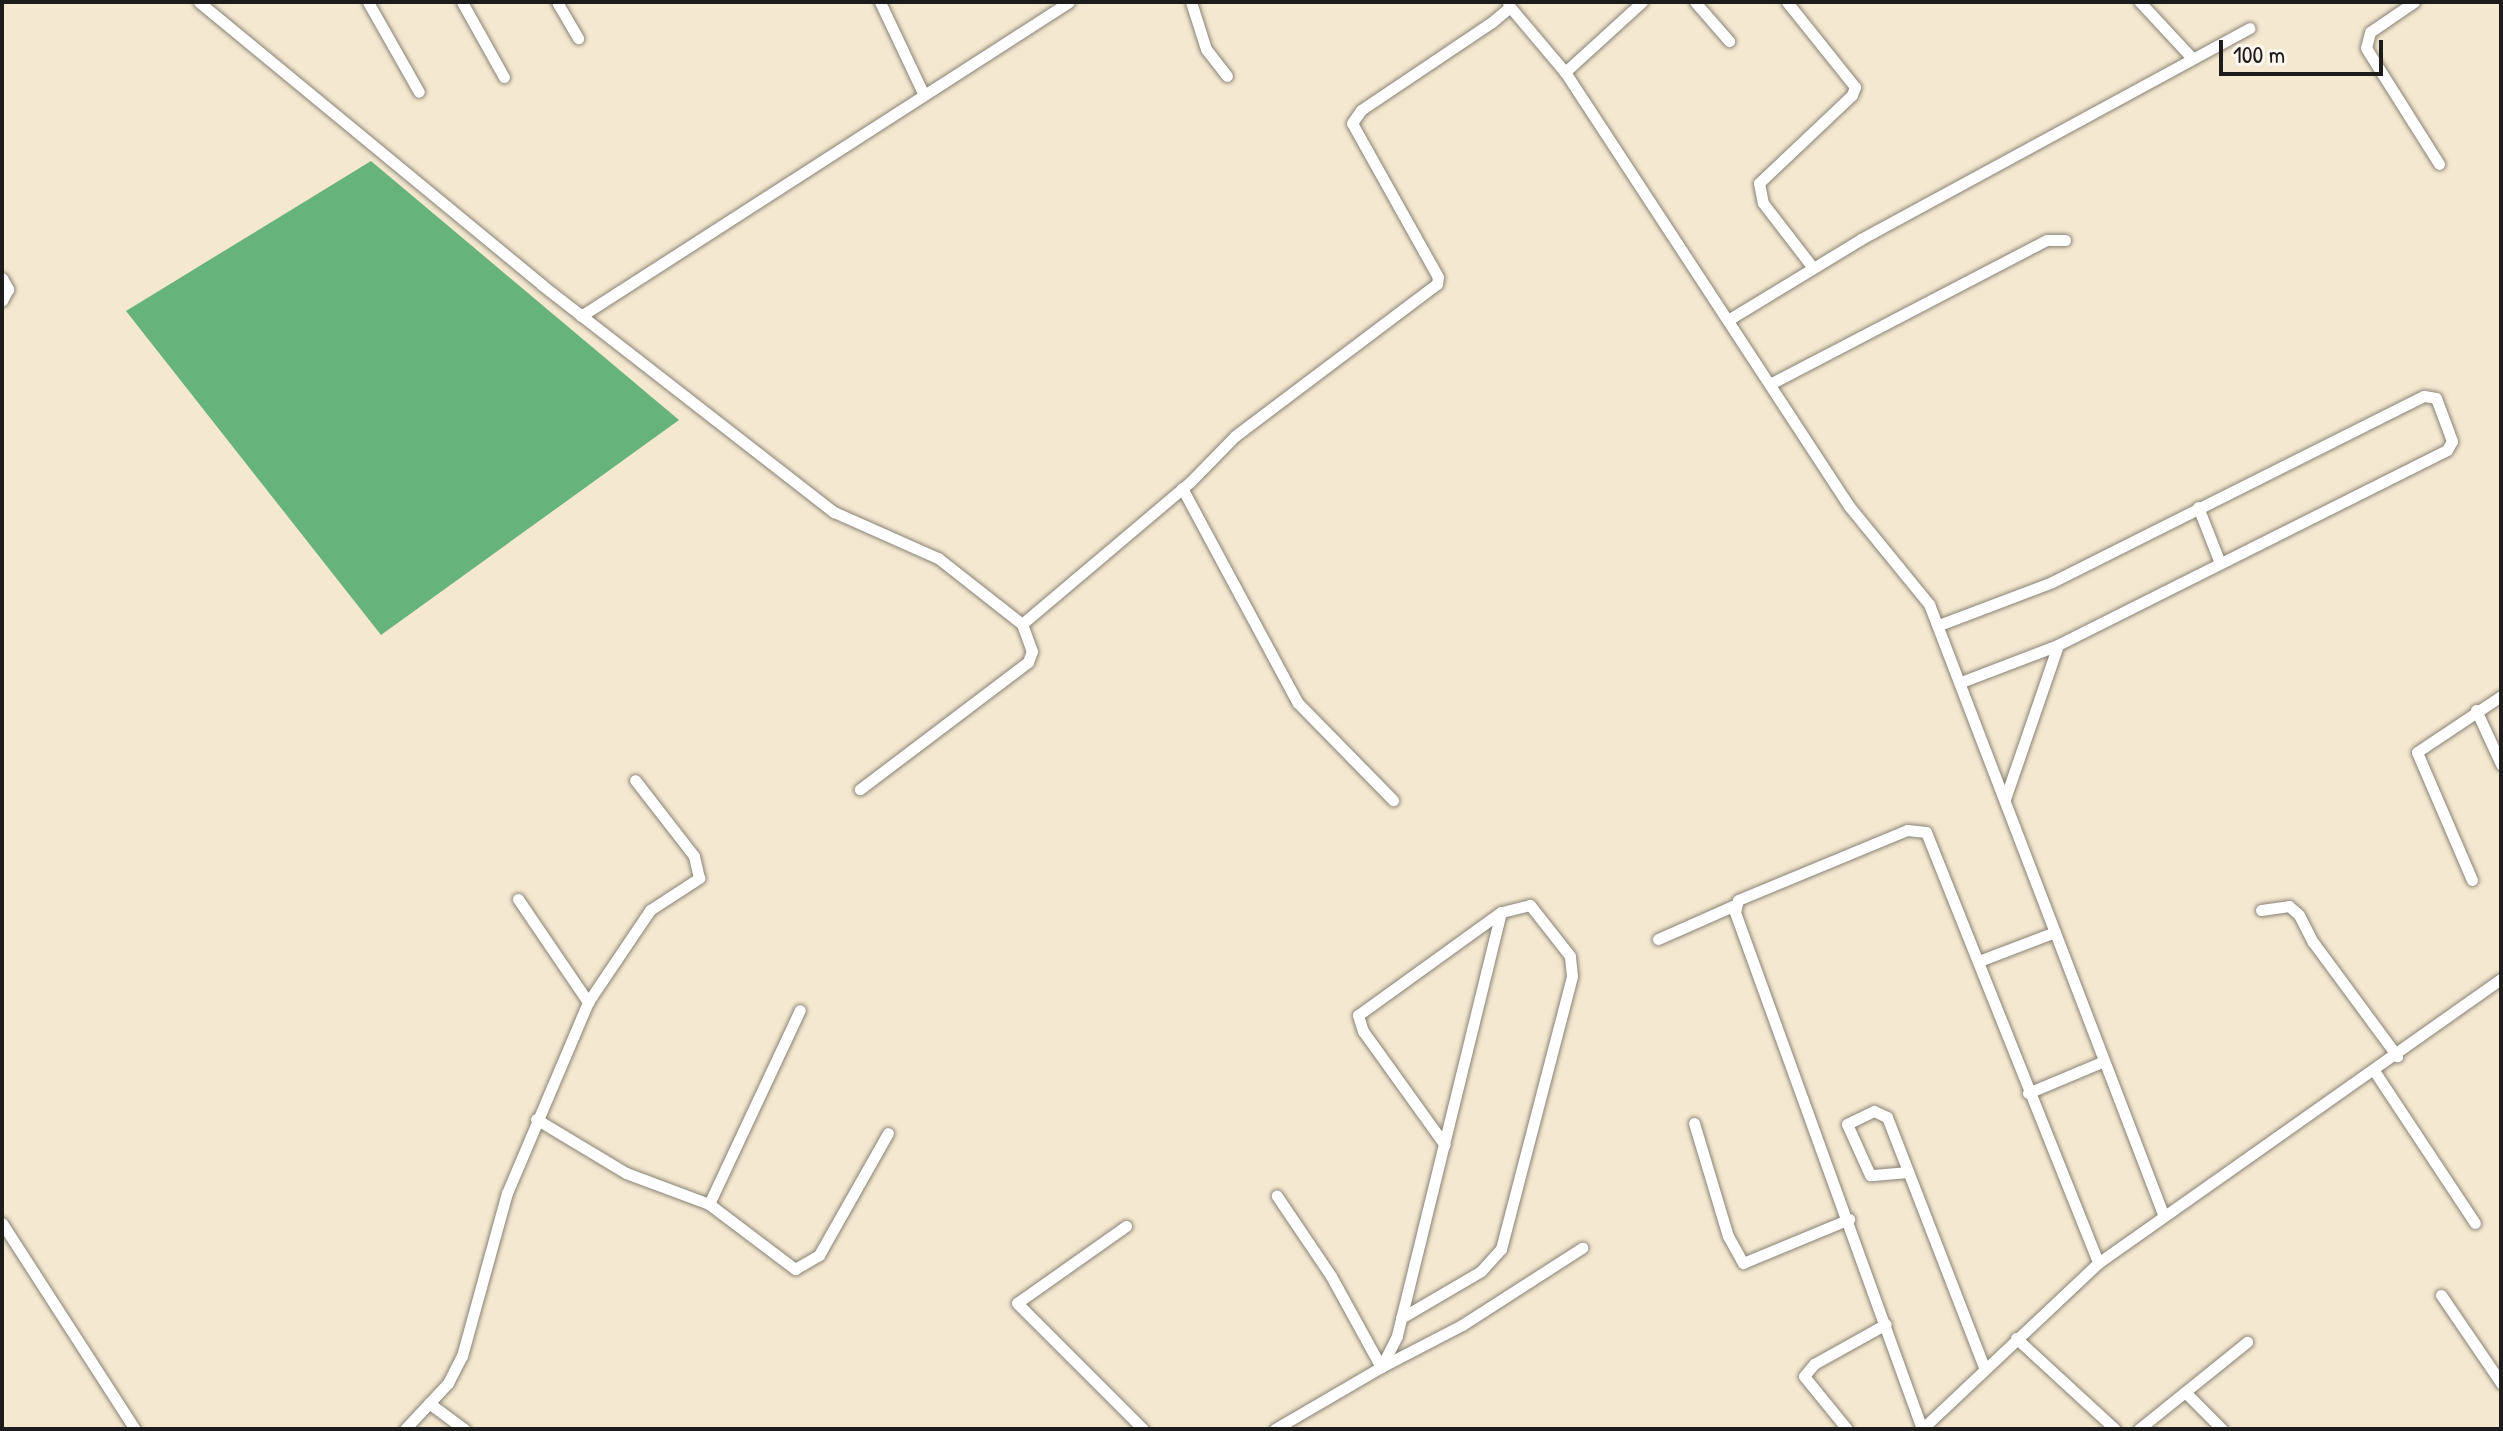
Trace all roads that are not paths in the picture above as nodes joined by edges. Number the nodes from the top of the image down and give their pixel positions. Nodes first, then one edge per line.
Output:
1 (368, 2) edge
2 (462, 2) edge
3 (557, 2) edge
4 (880, 2) edge
5 (1069, 2) edge
6 (1191, 2) edge
7 (1642, 2) edge
8 (1695, 2) edge
9 (1787, 2) edge
10 (2140, 2) edge
11 (2414, 2) edge
12 (207, 4) edge
13 (1509, 4) edge
14 (2249, 28) dead end
15 (578, 38) dead end
16 (1729, 41) dead end
17 (2192, 58) junction
18 (1565, 72) junction
19 (1227, 76) dead end
20 (504, 77) dead end
21 (419, 92) dead end
22 (923, 93) junction
23 (2439, 164) dead end
24 (2065, 240) dead end
25 (1813, 268) junction
26 (2, 278) edge
27 (2, 301) edge
28 (581, 316) junction
29 (1728, 320) junction
30 (1770, 384) junction
31 (1182, 488) junction
32 (2198, 507) junction
33 (2220, 563) junction
34 (1022, 624) junction
35 (1939, 625) junction
36 (2058, 645) junction
37 (1961, 682) junction
38 (2501, 696) edge
39 (2476, 710) junction
40 (2501, 764) edge
41 (635, 780) dead end
42 (860, 789) dead end
43 (2005, 799) junction
44 (1393, 800) dead end
45 (2472, 880) dead end
46 (518, 899) dead end
47 (1735, 905) junction
48 (2261, 910) dead end
49 (1501, 912) junction
50 (2055, 932) junction
51 (1658, 939) dead end
52 (1979, 961) junction
53 (2501, 979) edge
54 (588, 1002) junction
55 (800, 1010) dead end
56 (2397, 1056) junction
57 (2104, 1061) junction
58 (2375, 1072) junction
59 (2028, 1093) junction
60 (536, 1119) junction
61 (1694, 1123) dead end
62 (888, 1133) dead end
63 (1445, 1145) junction
64 (1908, 1172) junction
65 (1277, 1196) dead end
66 (709, 1204) junction
67 (2163, 1214) junction
68 (1849, 1219) junction
69 (2, 1223) edge
70 (2475, 1223) dead end
71 (1126, 1226) dead end
72 (1582, 1248) dead end
73 (2098, 1263) junction
74 (2441, 1295) dead end
75 (1401, 1318) junction
76 (1886, 1324) junction
77 (2016, 1338) junction
78 (2247, 1342) dead end
79 (1381, 1367) junction
80 (1984, 1367) junction
81 (2501, 1383) edge
82 (2185, 1392) junction
83 (429, 1403) junction
84 (1140, 1428) edge
85 (135, 1429) edge
86 (405, 1429) edge
87 (464, 1429) edge
88 (1275, 1429) edge
89 (1847, 1429) edge
90 (1922, 1429) edge
91 (2115, 1429) edge
92 (2139, 1429) edge
93 (2222, 1429) edge

1 - 21 street
2 - 20 street
3 - 15 street
4 - 22 street
5 - 22 street
6 - 19 street
7 - 18 street
8 - 16 street
9 - 25 street
10 - 17 street
11 - 23 street
12 - 28 street
13 - 18 street
13 - 31 street
14 - 17 street
17 - 25 street
18 - 29 street
22 - 28 street
24 - 30 street
25 - 29 street
26 - 27 street
28 - 34 street
29 - 30 street
30 - 35 street
31 - 34 street
31 - 44 street
32 - 33 street
32 - 33 street
32 - 35 street
33 - 36 street
34 - 42 street
35 - 37 street
36 - 37 street
36 - 43 street
37 - 43 street
38 - 39 street
39 - 40 street
39 - 45 street
41 - 54 street
43 - 50 street
46 - 54 street
47 - 51 street
47 - 52 street
47 - 68 street
48 - 56 street
49 - 63 street
49 - 63 street
49 - 75 street
50 - 52 street
50 - 57 street
52 - 59 street
53 - 56 street
54 - 60 street
55 - 66 street
56 - 58 street
57 - 59 street
57 - 67 street
58 - 67 street
58 - 70 street
59 - 73 street
60 - 66 street
60 - 83 street
61 - 68 street
62 - 66 street
63 - 75 street
64 - 64 street
64 - 80 street
65 - 79 street
67 - 73 street
68 - 76 street
69 - 85 street
71 - 84 street
72 - 79 street
73 - 77 street
74 - 81 street
75 - 79 street
76 - 89 street
76 - 90 street
77 - 80 street
77 - 91 street
78 - 82 street
79 - 88 street
80 - 90 street
82 - 92 street
82 - 93 street
83 - 86 street
83 - 87 street

